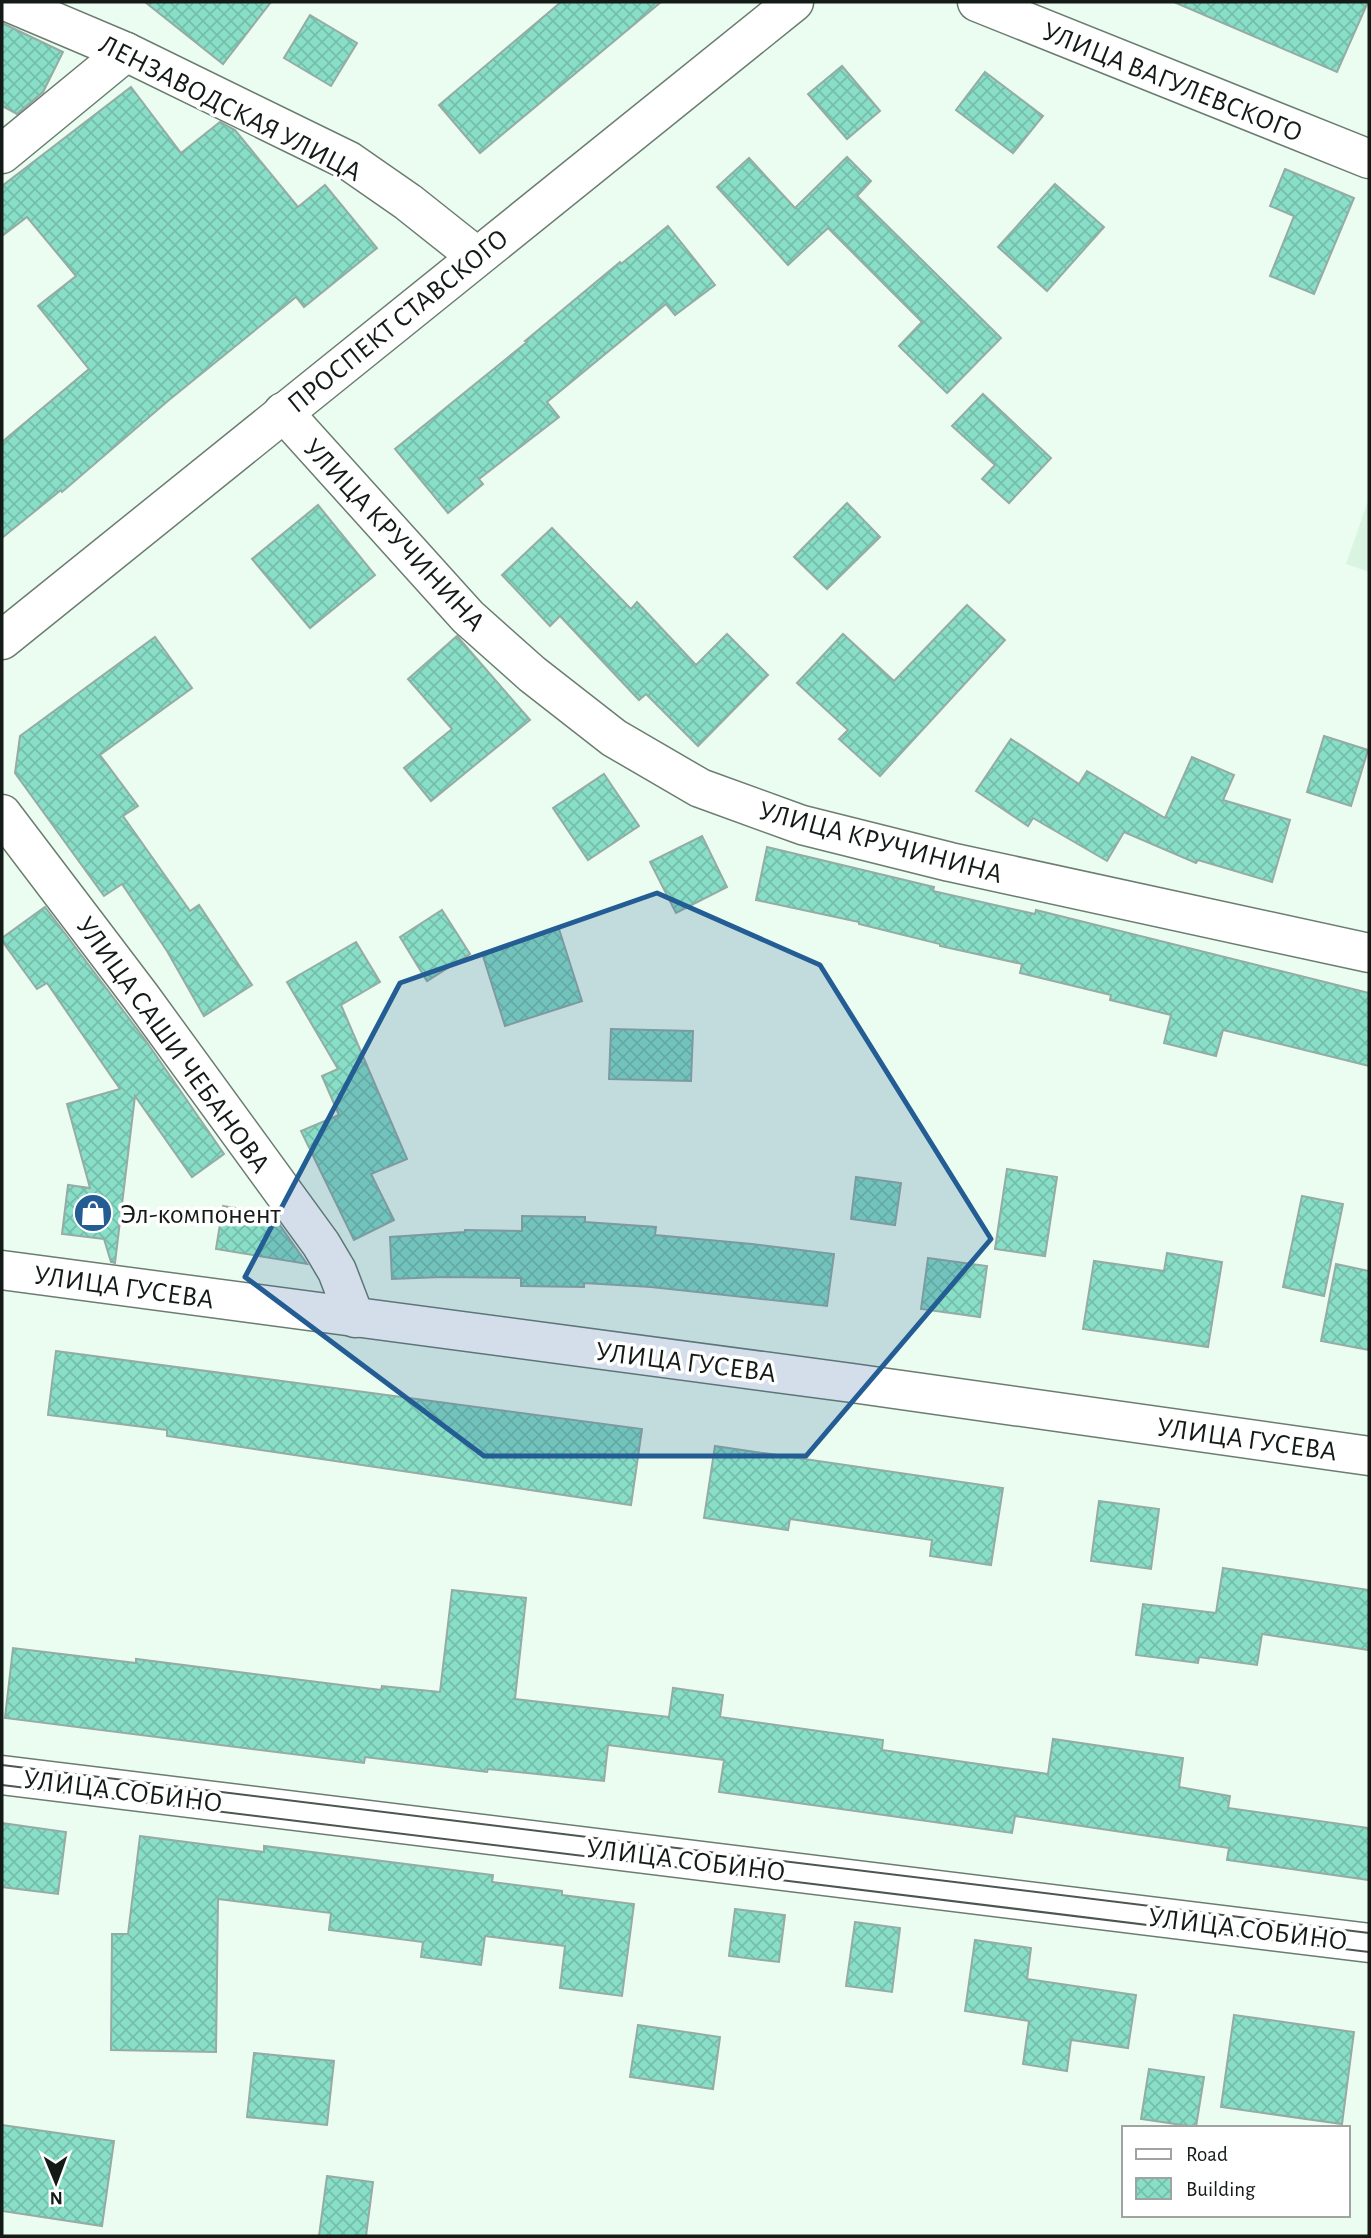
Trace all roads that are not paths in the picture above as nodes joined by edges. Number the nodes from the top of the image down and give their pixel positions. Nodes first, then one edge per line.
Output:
1 (8, 2) edge
2 (794, 2) edge
3 (977, 2) edge
4 (127, 52) junction
5 (2, 154) edge
6 (1369, 159) edge
7 (476, 256) junction
8 (283, 412) junction
9 (2, 640) edge
10 (2, 814) edge
11 (1369, 953) edge
12 (2, 1270) edge
13 (355, 1318) junction
14 (1369, 1456) edge
15 (2, 1775) edge
16 (1369, 1943) edge

1 - 4 street, ЛЕНЗАВОДСКАЯ УЛИЦА
2 - 7 street, ПРОСПЕКТ СТАВСКОГО
3 - 6 street, УЛИЦА ВАГУЛЕВСКОГО
4 - 5 street
4 - 7 street, ЛЕНЗАВОДСКАЯ УЛИЦА
7 - 8 street, ПРОСПЕКТ СТАВСКОГО
8 - 9 street, ПРОСПЕКТ СТАВСКОГО
8 - 11 street, УЛИЦА КРУЧИНИНА
10 - 13 street, УЛИЦА САШИ ЧЕБАНОВА
12 - 13 street, УЛИЦА ГУСЕВА
13 - 14 street, УЛИЦА ГУСЕВА
15 - 16 street, УЛИЦА СОБИНО

